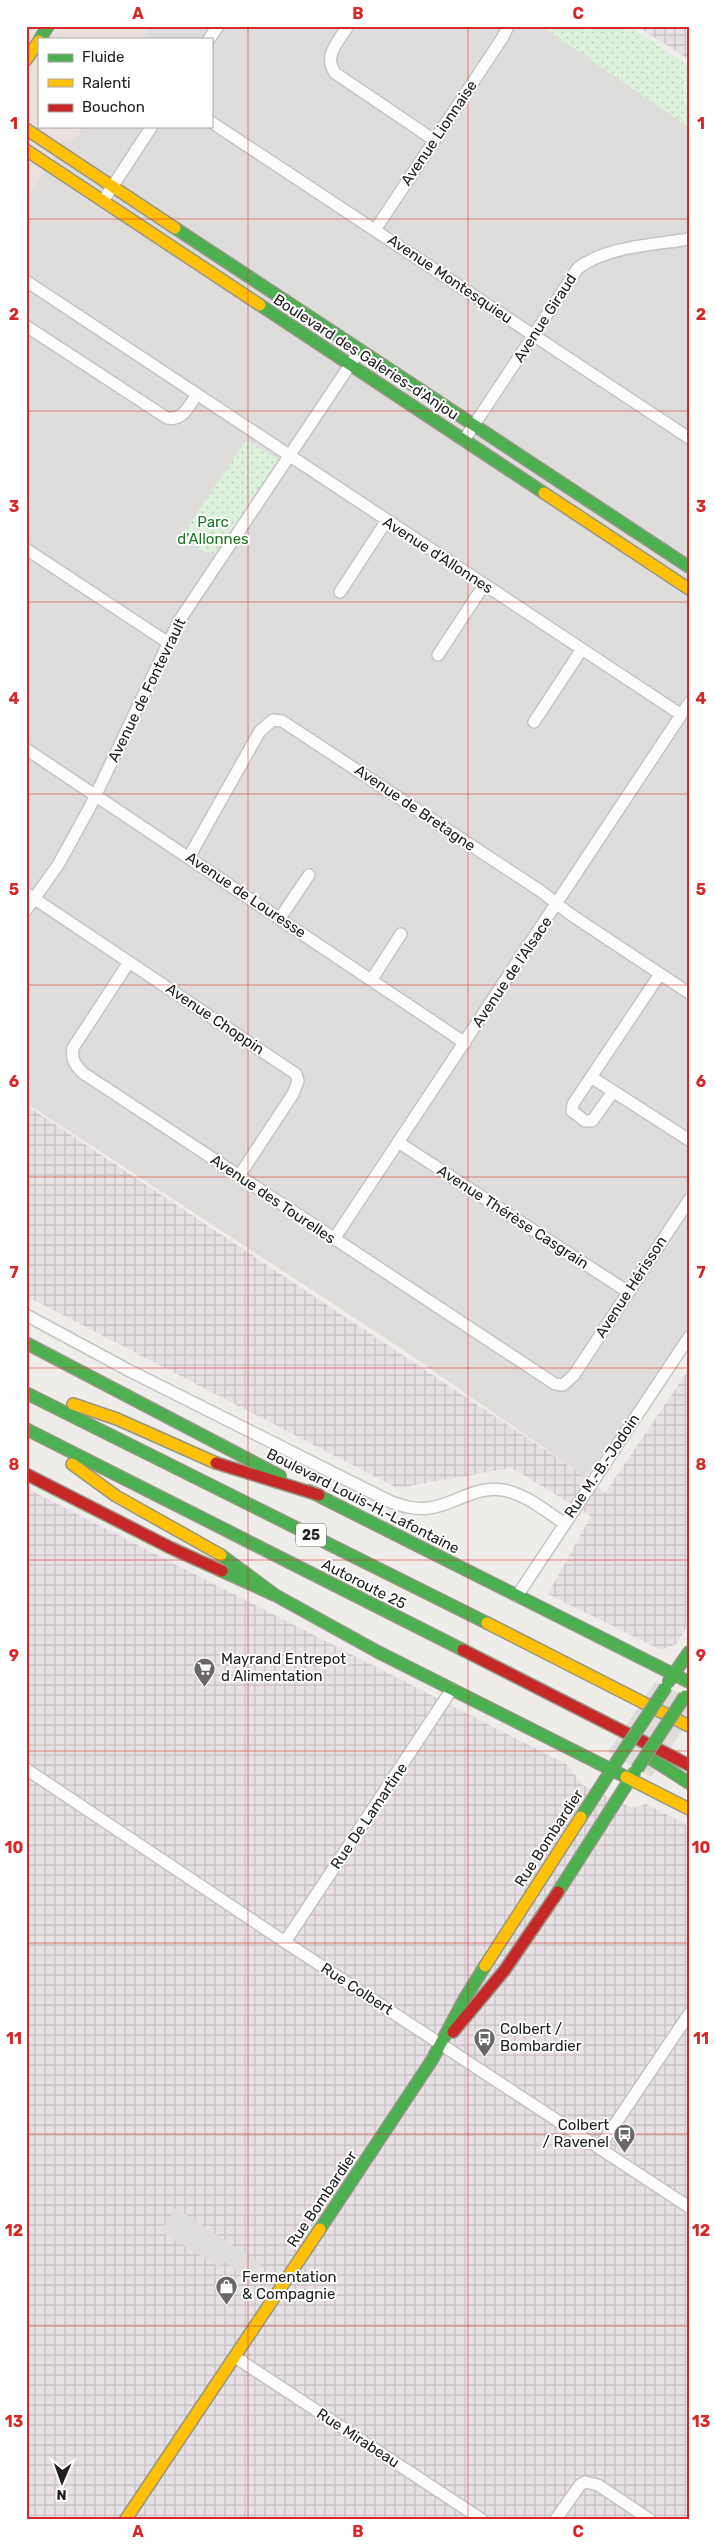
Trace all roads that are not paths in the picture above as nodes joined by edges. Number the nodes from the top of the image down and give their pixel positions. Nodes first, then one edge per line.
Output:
1 (48, 26) edge
2 (218, 26) edge
3 (348, 26) edge
4 (506, 32) edge
5 (40, 38) edge
6 (210, 38) edge
7 (38, 42) edge
8 (26, 60) edge
9 (212, 123) edge
10 (151, 128) edge
11 (26, 129) edge
12 (434, 140) junction
13 (26, 150) edge
14 (112, 186) junction
15 (103, 201) junction
16 (376, 230) junction
17 (689, 239) edge
18 (26, 281) edge
19 (26, 326) edge
20 (534, 335) junction
21 (360, 350) junction
22 (350, 365) junction
23 (197, 394) junction
24 (474, 425) junction
25 (689, 438) edge
26 (464, 440) junction
27 (289, 456) junction
28 (387, 520) junction
29 (26, 549) edge
30 (689, 567) edge
31 (484, 585) junction
32 (689, 589) edge
33 (340, 592) dead end
34 (167, 642) junction
35 (582, 649) junction
36 (438, 655) dead end
37 (689, 703) edge
38 (680, 714) junction
39 (534, 722) dead end
40 (26, 749) edge
41 (96, 795) junction
42 (188, 857) junction
43 (309, 875) dead end
44 (30, 896) edge
45 (557, 904) junction
46 (26, 910) edge
47 (280, 918) junction
48 (401, 934) dead end
49 (129, 962) junction
50 (660, 974) junction
51 (372, 979) junction
52 (689, 993) edge
53 (465, 1043) junction
54 (591, 1077) junction
55 (613, 1092) junction
56 (689, 1140) edge
57 (398, 1142) junction
58 (239, 1176) junction
59 (689, 1200) edge
60 (334, 1239) junction
61 (628, 1292) junction
62 (26, 1315) edge
63 (689, 1337) edge
64 (26, 1343) edge
65 (574, 1375) joint
66 (26, 1388) edge
67 (26, 1393) edge
68 (26, 1430) edge
69 (26, 1474) edge
70 (319, 1495) junction
71 (564, 1523) junction
72 (275, 1595) junction
73 (517, 1596) junction
74 (689, 1652) edge
75 (674, 1674) junction
76 (596, 1677) junction
77 (524, 1682) junction
78 (689, 1682) edge
79 (452, 1689) junction
80 (687, 1693) edge
81 (689, 1714) edge
82 (689, 1726) edge
83 (689, 1765) edge
84 (26, 1769) edge
85 (610, 1770) junction
86 (630, 1780) junction
87 (689, 1782) edge
88 (689, 1809) edge
89 (285, 1942) junction
90 (689, 2014) edge
91 (442, 2044) junction
92 (599, 2148) junction
93 (689, 2207) edge
94 (235, 2357) junction
95 (126, 2519) edge
96 (481, 2519) edge
97 (556, 2519) edge
98 (649, 2519) edge

1 - 5 main road
2 - 6 street
3 - 12 street
4 - 12 street, Avenue Lionnaise
7 - 8 main road
9 - 16 street, Avenue Montesquieu
10 - 14 street
11 - 14 main road, Boulevard des Galeries-d'Anjou
12 - 16 street, Avenue Lionnaise
13 - 15 main road, Boulevard des Galeries-d'Anjou
14 - 15 street
14 - 21 main road, Boulevard des Galeries-d'Anjou
15 - 22 main road, Boulevard des Galeries-d'Anjou
16 - 20 street, Avenue Montesquieu
17 - 20 street, Avenue Giraud
18 - 23 street, Avenue d'Allonnes
19 - 23 street
20 - 24 street, Avenue Giraud
20 - 25 street, Avenue Montesquieu
21 - 22 street, Avenue de Fontevrault
21 - 24 main road, Boulevard des Galeries-d'Anjou
22 - 26 main road, Boulevard des Galeries-d'Anjou
22 - 27 street, Avenue de Fontevrault
23 - 27 street, Avenue d'Allonnes
24 - 26 street, Avenue Giraud
24 - 30 main road, Boulevard des Galeries-d'Anjou
26 - 32 main road, Boulevard des Galeries-d'Anjou
27 - 28 street, Avenue d'Allonnes
27 - 34 street, Avenue de Fontevrault
28 - 31 street, Avenue d'Allonnes
28 - 33 street
29 - 34 street
31 - 35 street, Avenue d'Allonnes
31 - 36 street
34 - 41 street, Avenue de Fontevrault
35 - 38 street, Avenue d'Allonnes
35 - 39 street
37 - 38 street, Avenue de l'Alsace
38 - 45 street, Avenue de l'Alsace
40 - 41 street, Avenue de Louresse
41 - 42 street, Avenue de Louresse
41 - 44 street, Avenue de Fontevrault
42 - 45 street, Avenue de Bretagne
42 - 47 street, Avenue de Louresse
43 - 47 street
44 - 46 street, Avenue de Fontevrault
44 - 49 street, Avenue Choppin
45 - 50 street, Avenue de Bretagne
45 - 53 street, Avenue de l'Alsace
47 - 51 street, Avenue de Louresse
48 - 51 street
49 - 58 street, Avenue des Tourelles
49 - 58 street, Avenue Choppin
50 - 52 street, Avenue de Bretagne
50 - 54 street
51 - 53 street, Avenue de Louresse
53 - 57 street, Avenue de l'Alsace
54 - 55 street
54 - 55 street
55 - 56 street
57 - 60 street, Avenue de l'Alsace
57 - 61 street, Avenue Thérèse Casgrain
58 - 60 street, Avenue des Tourelles
59 - 61 street, Avenue Hérisson
60 - 65 street, Avenue des Tourelles
61 - 65 street, Avenue Hérisson
62 - 71 street, Boulevard Louis-H.-Lafontaine
63 - 71 street, Rue M.-B.-Jodoin
64 - 70 main road, Boulevard Louis-H.-Lafontaine
66 - 70 main road
67 - 76 main road, Autoroute 25 / 25
68 - 72 main road
68 - 77 main road, Autoroute 25 / 25
69 - 72 main road
70 - 73 main road, Boulevard Louis-H.-Lafontaine
71 - 73 street, Rue M.-B.-Jodoin
72 - 79 main road
73 - 75 main road, Boulevard Louis-H.-Lafontaine
74 - 75 main road, Rue Bombardier
75 - 78 main road, Boulevard Louis-H.-Lafontaine
75 - 85 main road, Rue Bombardier, bridge
76 - 81 main road
76 - 82 main road, Autoroute 25 / 25
77 - 83 main road, Autoroute 25 / 25
77 - 87 main road
79 - 85 main road
79 - 89 street, Rue De Lamartine
80 - 86 main road, Rue Bombardier, bridge
84 - 89 street, Rue Colbert
85 - 86 main road
85 - 91 main road, Rue Bombardier
86 - 88 main road
86 - 91 main road, Rue Bombardier
89 - 91 street, Rue Colbert
90 - 92 street
91 - 92 street, Rue Colbert
91 - 94 main road, Rue Bombardier
92 - 93 street, Rue Colbert
94 - 95 main road, Rue Bombardier
94 - 96 street, Rue Mirabeau
97 - 98 street

